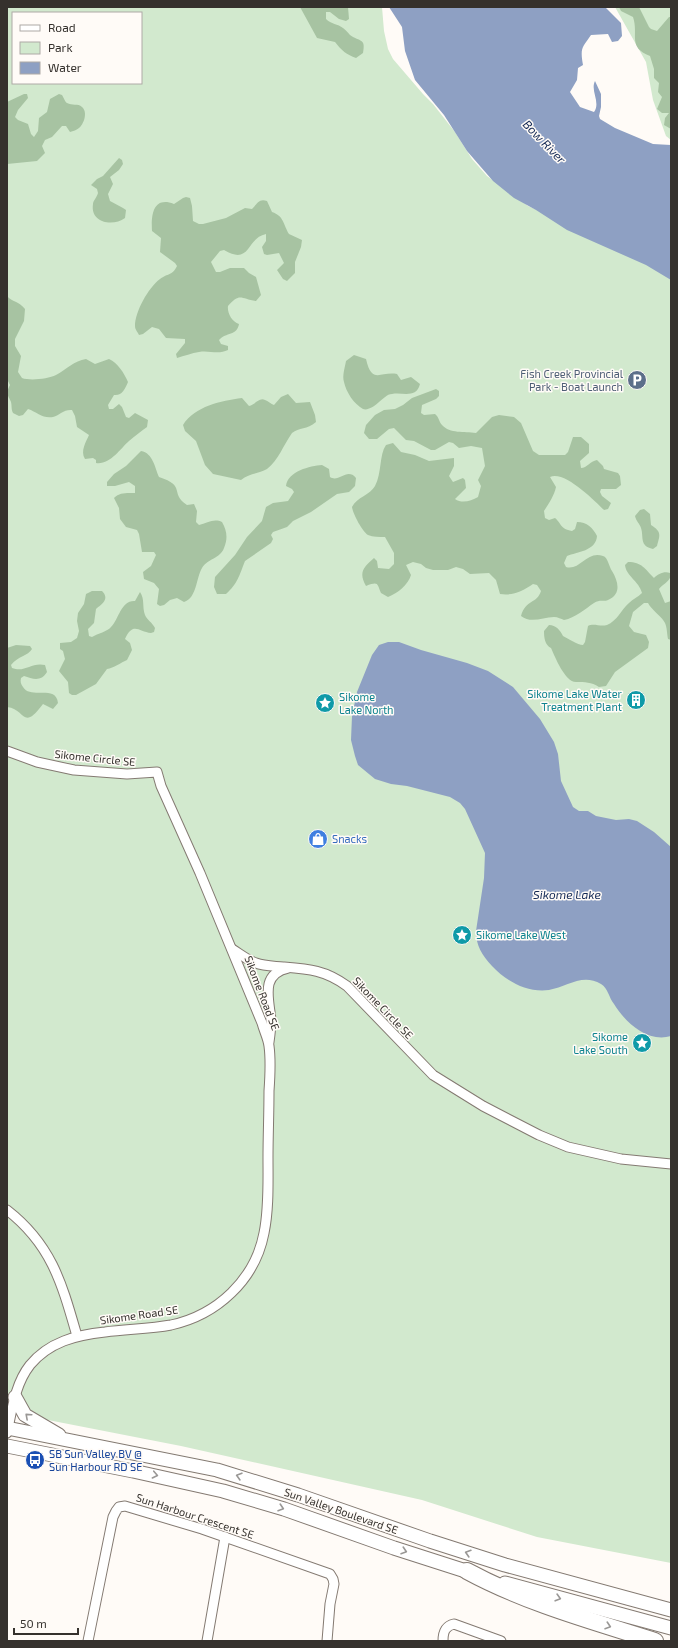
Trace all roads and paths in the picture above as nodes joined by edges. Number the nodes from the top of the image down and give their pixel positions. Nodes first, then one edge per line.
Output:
1 (7, 751) edge
2 (232, 949) junction
3 (291, 968) junction
4 (269, 1045) junction
5 (671, 1164) edge
6 (7, 1210) edge
7 (77, 1336) junction
8 (15, 1397) junction
9 (7, 1430) edge
10 (72, 1441) junction
11 (7, 1446) edge
12 (225, 1537) junction
13 (468, 1571) junction
14 (671, 1610) edge
15 (671, 1628) edge
16 (88, 1641) edge
17 (206, 1641) edge
18 (327, 1641) edge
19 (443, 1641) edge
20 (501, 1641) edge
21 (655, 1641) edge

1 - 2 street, Sikome Circle SE
2 - 3 street, Sikome Circle SE
2 - 4 street, Sikome Road SE
3 - 4 street, Sikome Road SE
3 - 5 street, Sikome Circle SE
4 - 7 street, Sikome Road SE
6 - 7 street
7 - 8 street, Sikome Road SE
8 - 9 street, Sikome Road SE
10 -> 8 main road
9 - 10 main road, Sun Valley Boulevard SE
14 -> 10 main road, Sun Valley Boulevard SE
11 -> 13 main road, Sun Valley Boulevard SE
12 - 16 street, Sun Harbour Crescent SE
12 - 17 street
12 - 18 street, Sun Harbour Crescent SE
13 -> 15 main road, Sun Valley Boulevard SE
13 -> 21 highway
19 - 20 street

